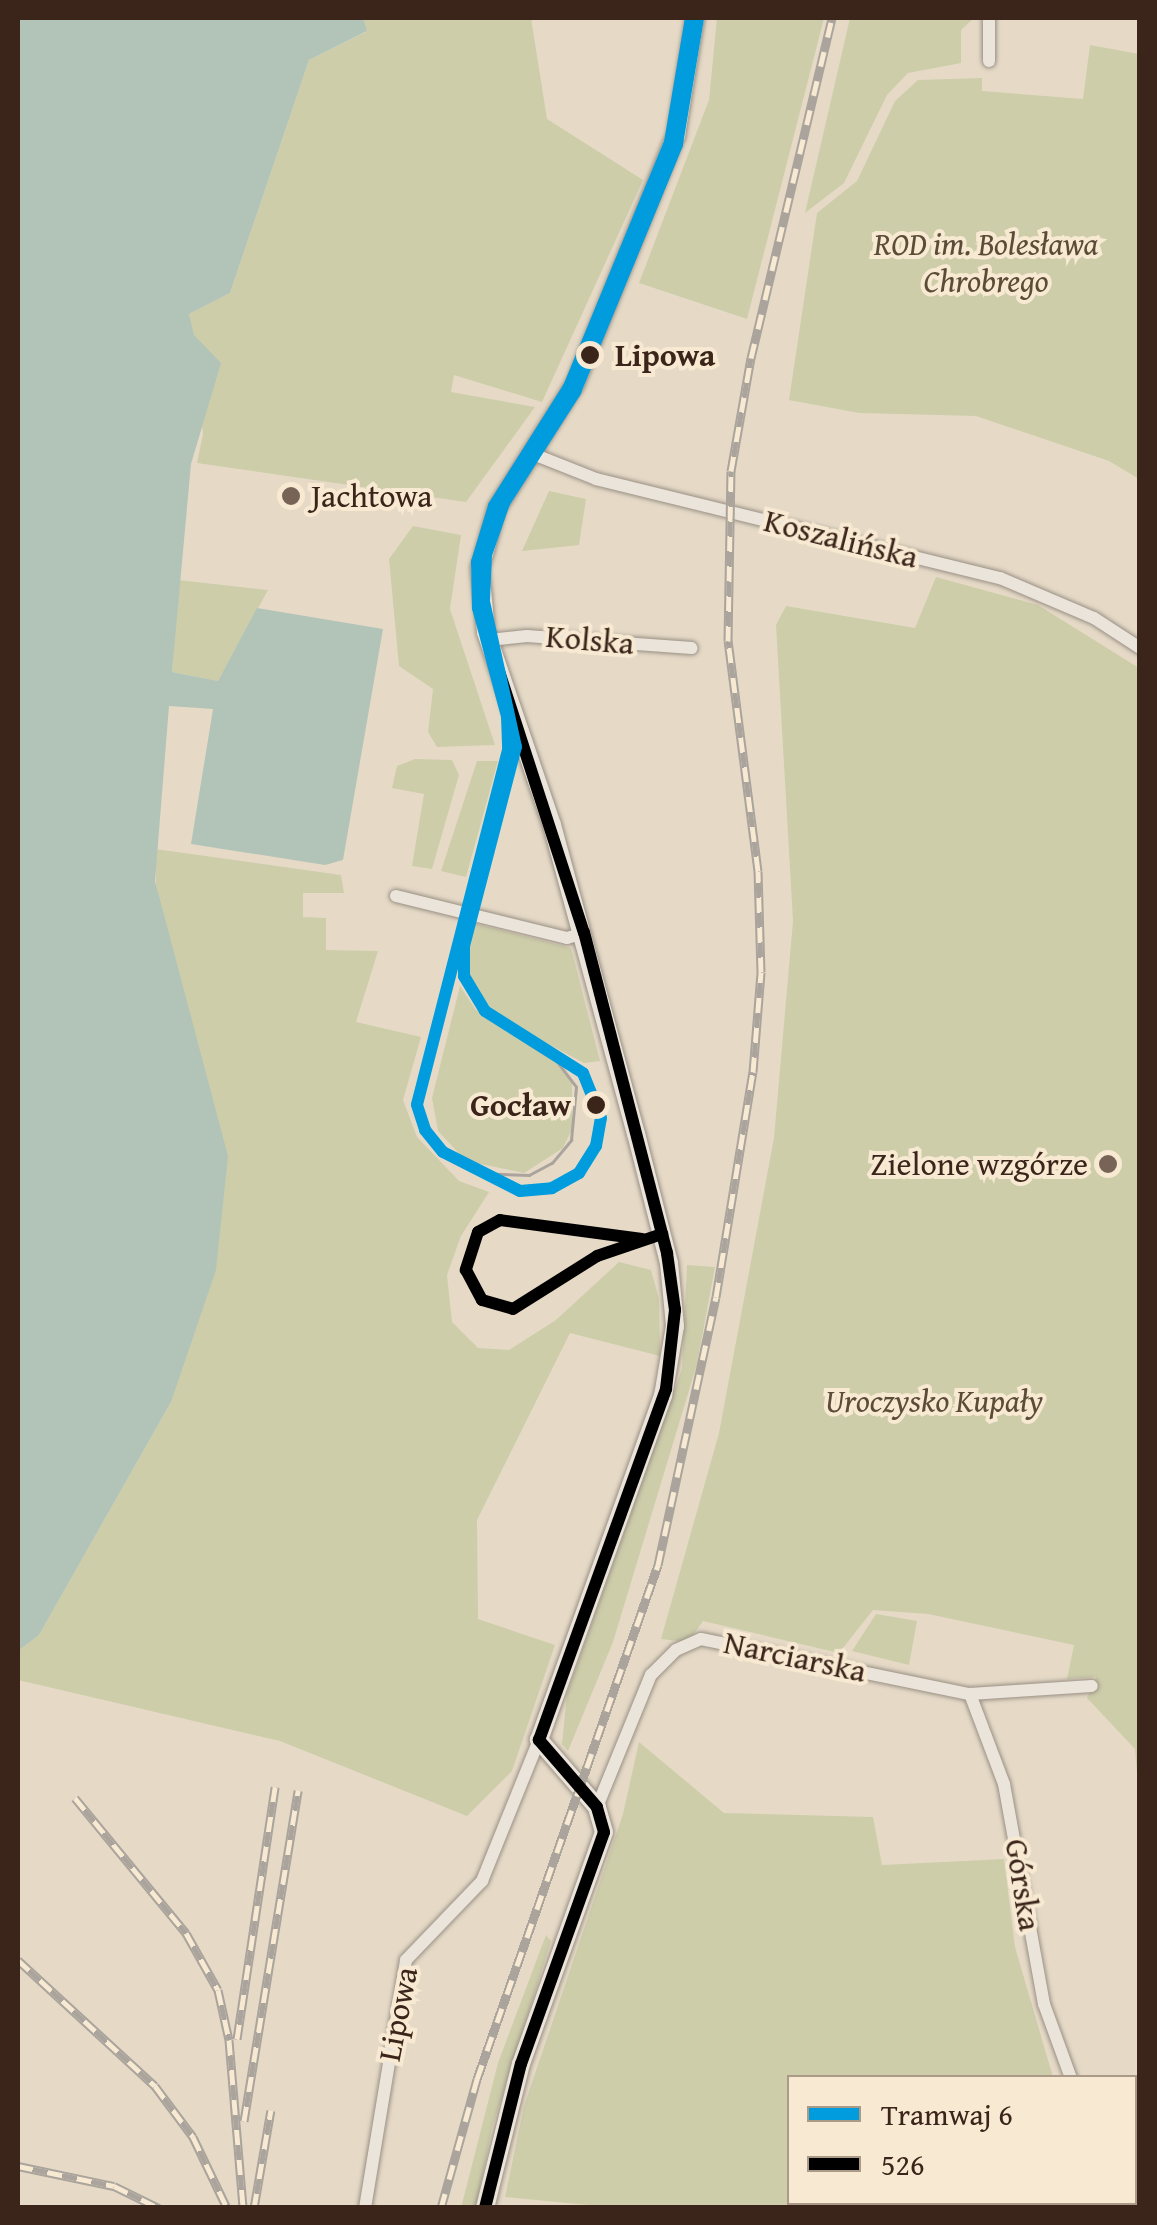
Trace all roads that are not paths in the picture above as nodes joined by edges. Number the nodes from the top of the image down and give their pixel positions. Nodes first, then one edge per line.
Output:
1 (695, 18) edge
2 (989, 18) edge
3 (989, 61) dead end
4 (532, 454) junction
5 (489, 640) junction
6 (692, 648) dead end
7 (1140, 648) edge
8 (396, 896) dead end
9 (584, 934) junction
10 (1092, 1686) dead end
11 (970, 1694) junction
12 (539, 1740) junction
13 (598, 1807) junction
14 (1070, 2075) edge
15 (365, 2208) edge
16 (485, 2208) edge

1 - 4 street, Lipowa
2 - 3 street
4 - 5 street, Lipowa
4 - 7 street, Koszalińska
5 - 6 street, Kolska
5 - 9 street, Lipowa
8 - 9 street
9 - 12 street, Lipowa
10 - 11 street, Narciarska
11 - 13 street, Narciarska
11 - 14 street, Górska
12 - 13 street
12 - 15 street, Lipowa
13 - 16 street

